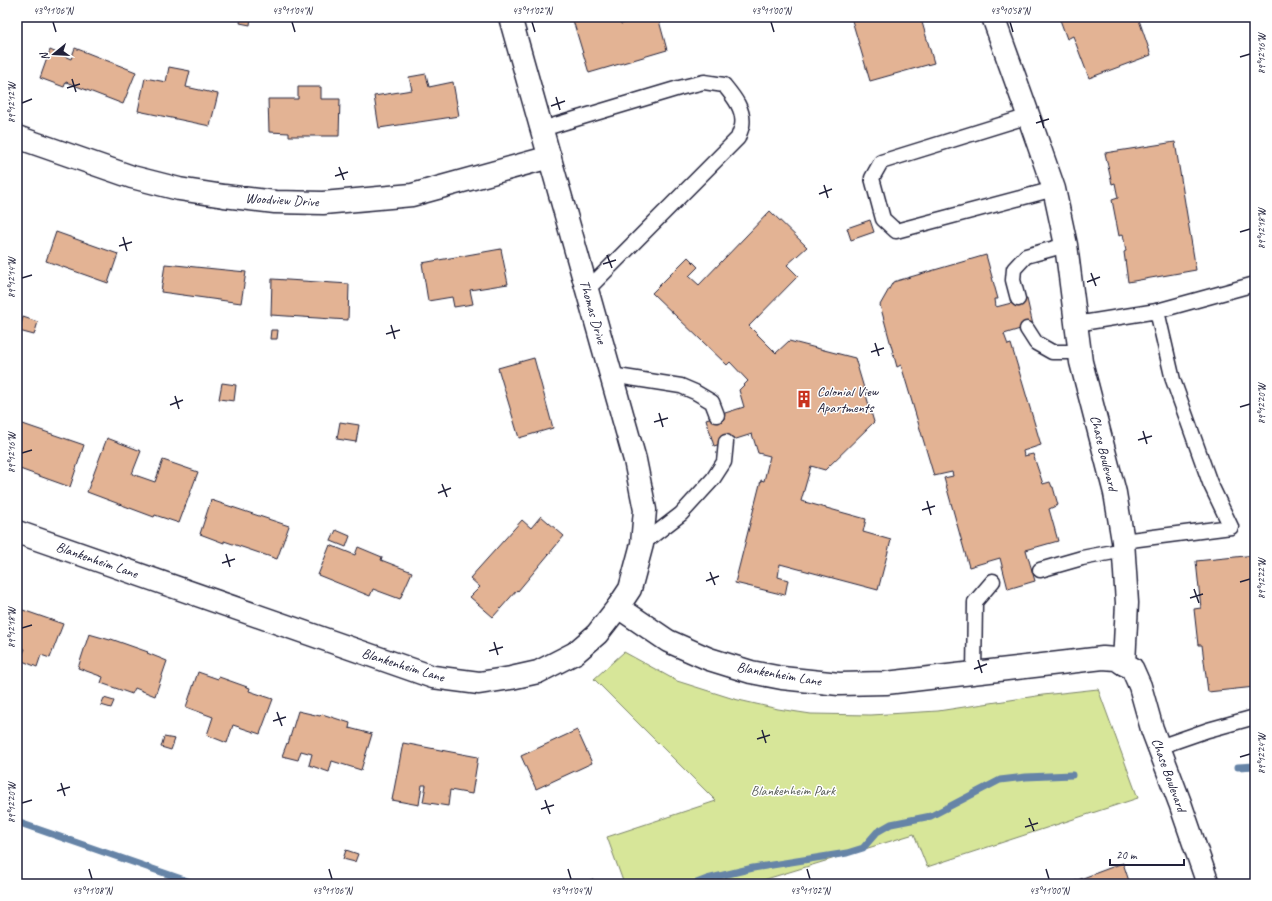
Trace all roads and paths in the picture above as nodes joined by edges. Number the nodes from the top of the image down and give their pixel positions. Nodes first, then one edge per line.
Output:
1 (510, 17) edge
2 (993, 17) edge
3 (1029, 116) junction
4 (542, 129) junction
5 (17, 137) edge
6 (550, 157) junction
7 (1054, 190) junction
8 (1066, 245) junction
9 (1255, 284) edge
10 (587, 290) junction
11 (1018, 299) dead end
12 (1157, 311) junction
13 (1076, 324) junction
14 (1027, 329) dead end
15 (1080, 352) junction
16 (611, 376) junction
17 (717, 415) dead end
18 (726, 442) dead end
19 (17, 532) edge
20 (642, 544) junction
21 (1123, 545) junction
22 (1040, 570) dead end
23 (993, 581) dead end
24 (618, 607) junction
25 (1124, 664) junction
26 (974, 673) junction
27 (1255, 717) edge
28 (1159, 747) junction
29 (1208, 884) edge

1 - 4 street, Thomas Drive
2 - 3 street, Chase Boulevard
3 - 7 street, Chase Boulevard
3 - 7 lane
4 - 6 street, Thomas Drive
4 - 10 lane
5 - 6 street, Woodview Drive
6 - 10 street, Thomas Drive
7 - 8 street, Chase Boulevard
8 - 11 lane
8 - 13 street, Chase Boulevard
9 - 12 lane
10 - 16 street, Thomas Drive
12 - 13 lane
12 - 21 lane
13 - 15 street, Chase Boulevard
14 - 15 lane
15 - 21 street, Chase Boulevard
16 - 17 lane
16 - 20 street, Thomas Drive
18 - 20 lane
19 - 24 street, Blankenheim Lane
20 - 24 street, Thomas Drive
21 - 22 lane
21 - 25 street, Chase Boulevard
23 - 26 lane
24 - 26 street, Blankenheim Lane
25 - 26 street, Blankenheim Lane
25 - 28 street, Chase Boulevard
27 - 28 lane
28 - 29 street, Chase Boulevard

